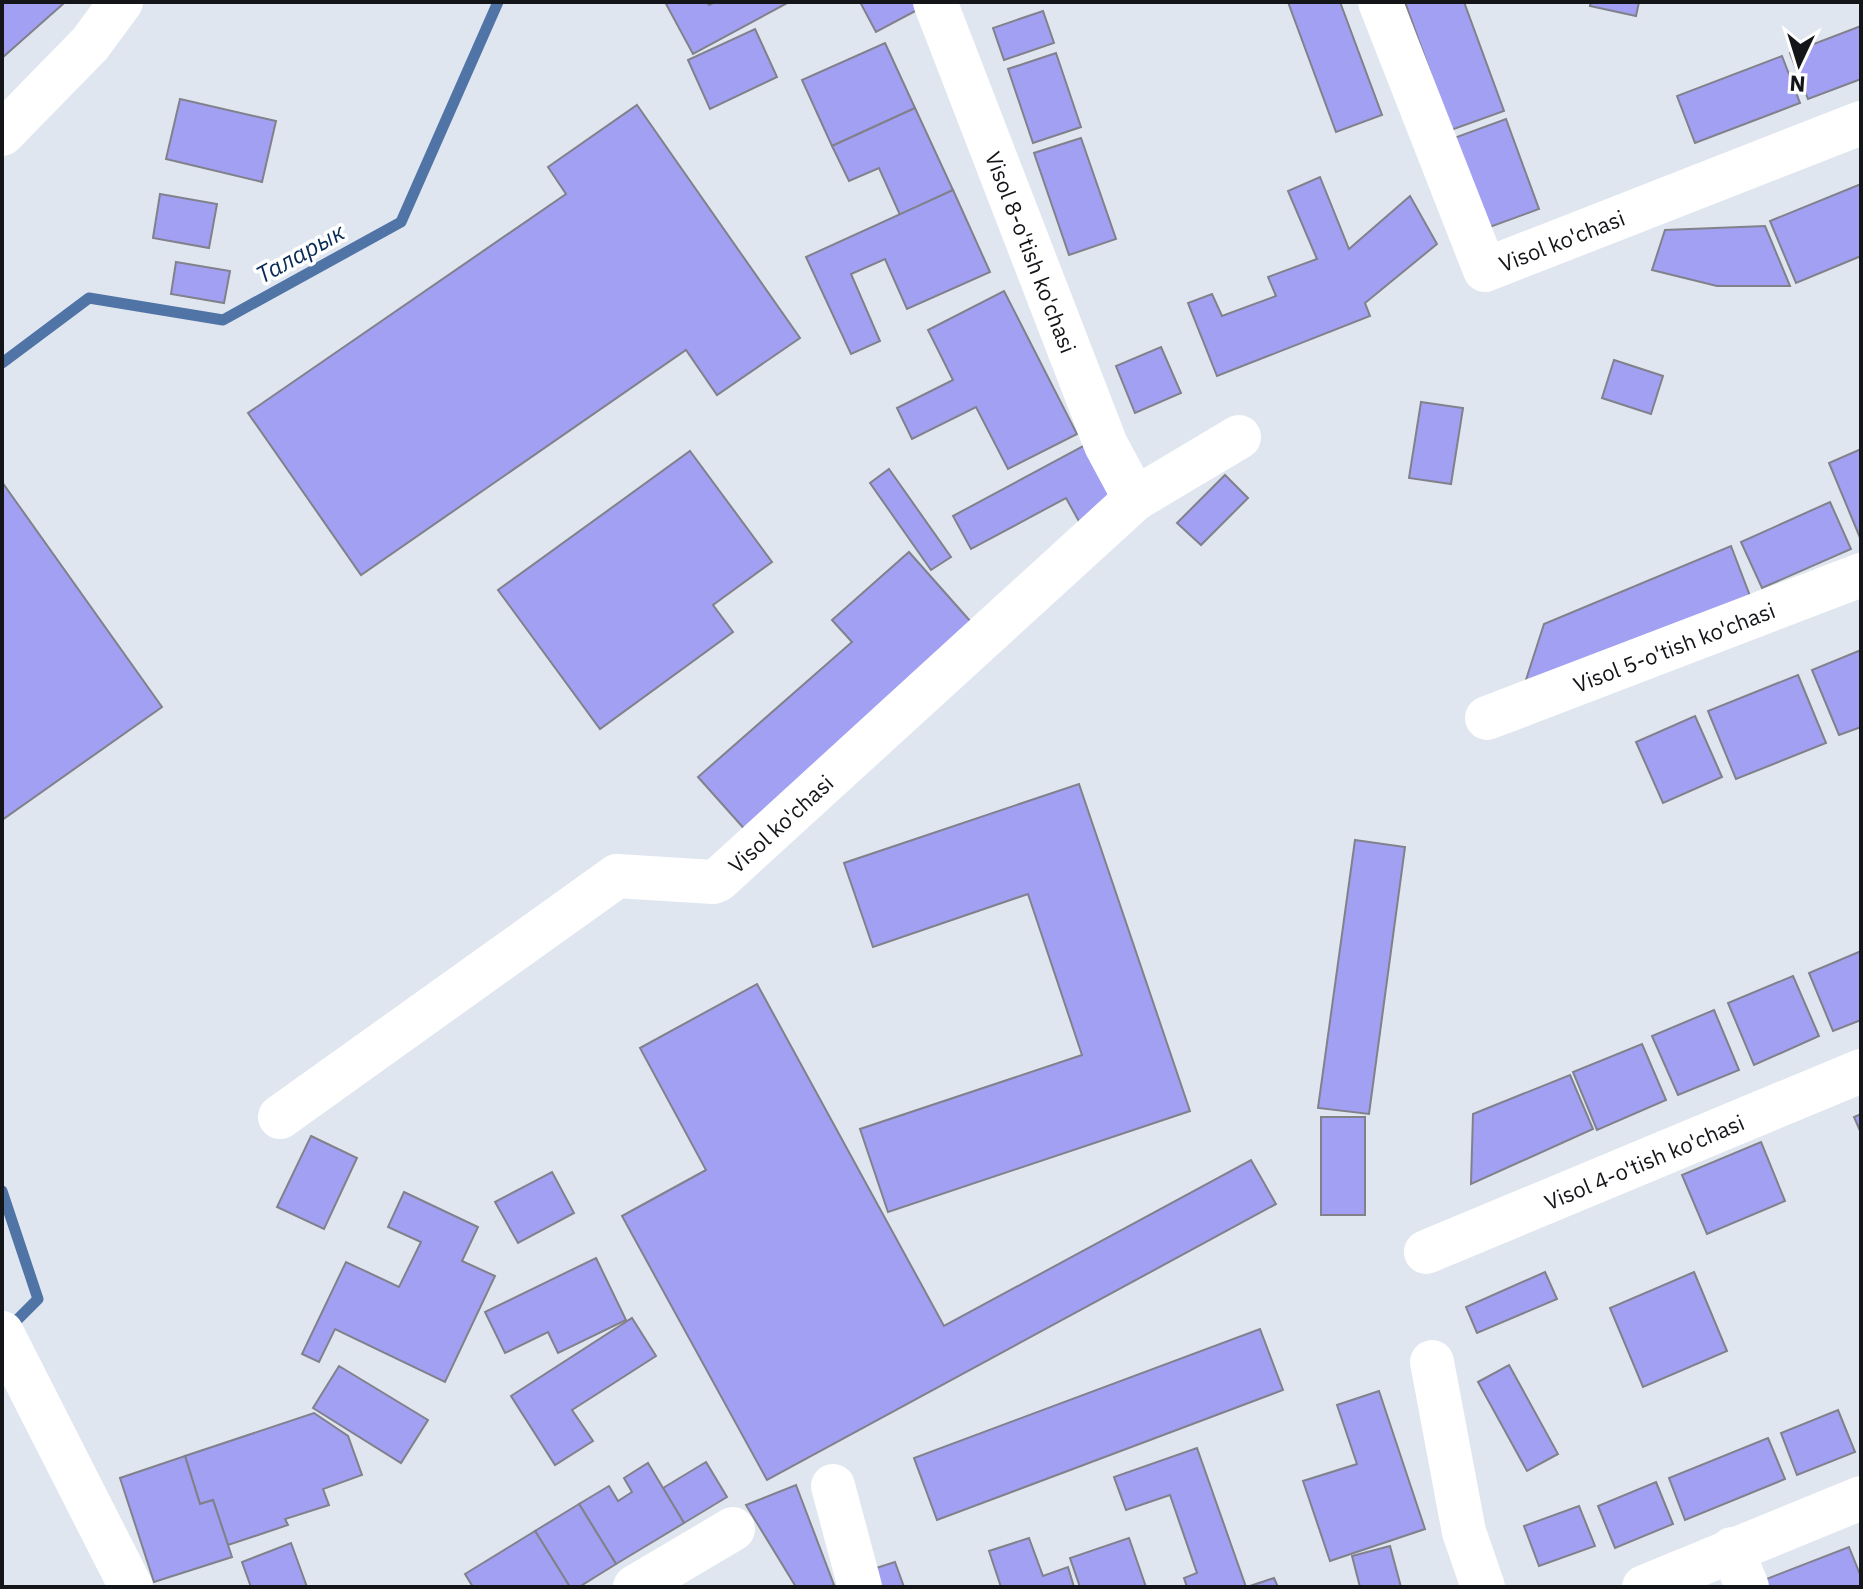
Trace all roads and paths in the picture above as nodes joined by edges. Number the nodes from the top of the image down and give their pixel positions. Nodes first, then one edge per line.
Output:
1 (121, 2) edge
2 (935, 2) edge
3 (1380, 2) edge
4 (1861, 123) edge
5 (2, 134) edge
6 (1239, 437) dead end
7 (1135, 499) junction
8 (1861, 575) edge
9 (1487, 718) dead end
10 (1861, 1071) edge
11 (280, 1117) dead end
12 (1426, 1252) dead end
13 (6, 1340) edge
14 (1432, 1362) dead end
15 (833, 1486) dead end
16 (1861, 1498) edge
17 (733, 1529) dead end
18 (1740, 1568) edge
19 (131, 1587) edge
20 (635, 1587) edge
21 (860, 1587) edge
22 (1483, 1587) edge
23 (1644, 1587) edge

1 - 5 street
2 - 7 street, Visol 8-o'tish ko'chasi
3 - 4 street, Visol ko'chasi
6 - 7 street, Visol ko'chasi
7 - 11 street, Visol ko'chasi
8 - 9 street, Visol 5-o'tish ko'chasi
10 - 12 street, Visol 4-o'tish ko'chasi
13 - 19 street
14 - 22 street
15 - 21 street
16 - 18 street
17 - 20 street
18 - 23 street

